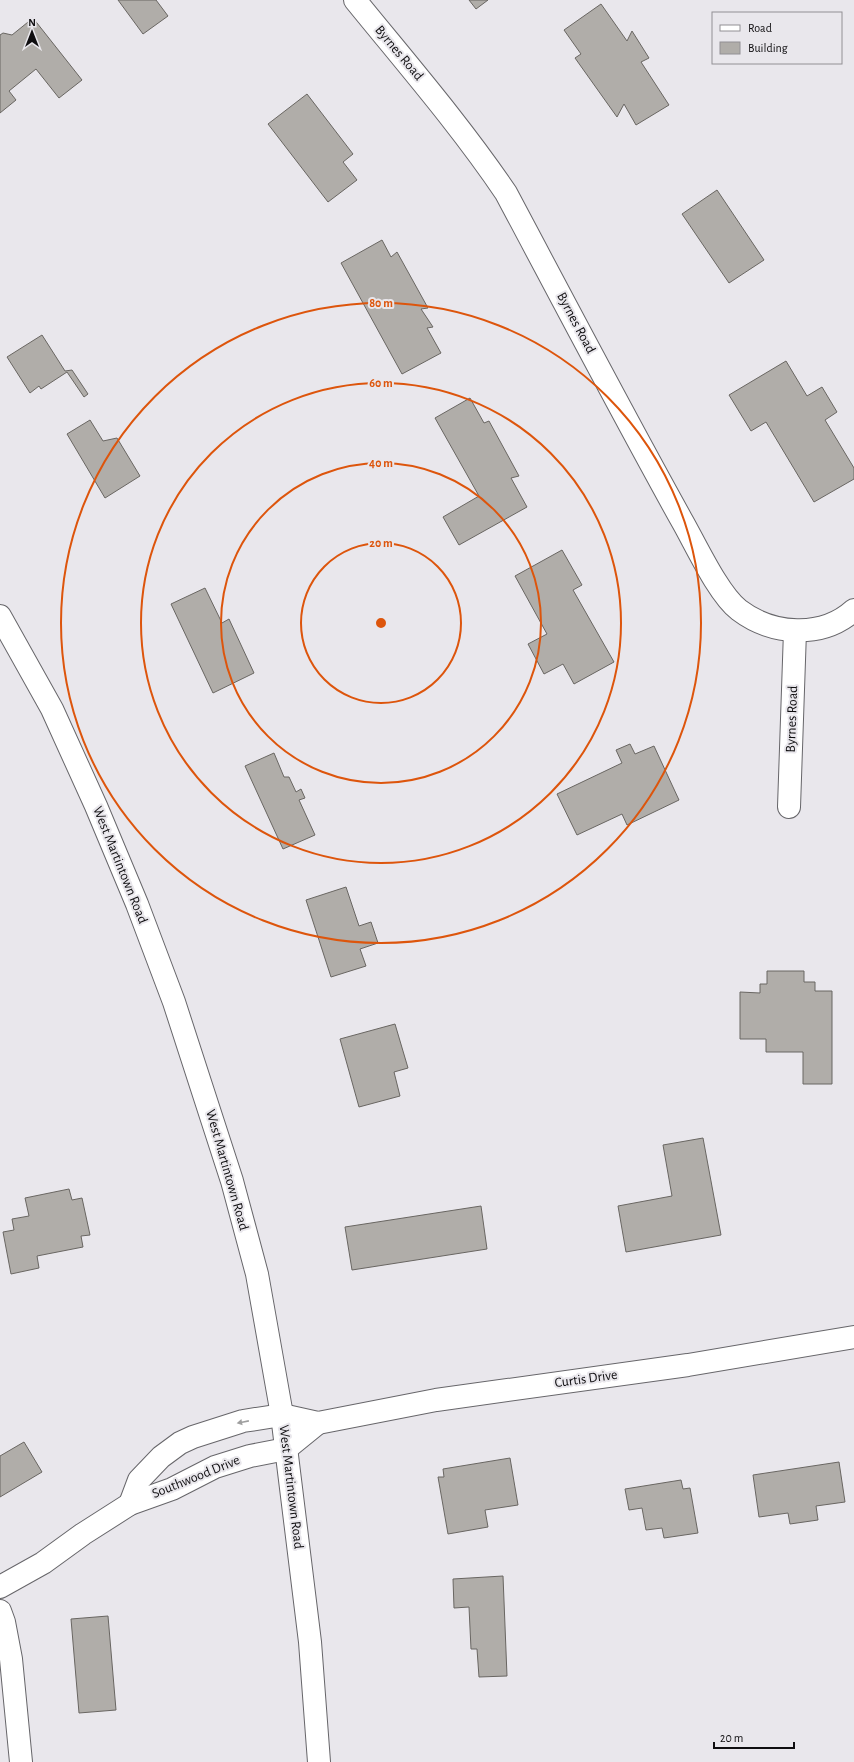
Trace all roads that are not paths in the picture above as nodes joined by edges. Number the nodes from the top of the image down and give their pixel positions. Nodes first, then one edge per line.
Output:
1 (355, 0) edge
2 (854, 610) edge
3 (0, 616) edge
4 (795, 631) junction
5 (789, 807) dead end
6 (854, 1337) edge
7 (282, 1415) junction
8 (318, 1423) junction
9 (286, 1449) junction
10 (130, 1504) junction
11 (0, 1587) edge
12 (0, 1611) edge
13 (21, 1762) edge
14 (319, 1762) edge

1 - 4 street, Byrnes Road
2 - 4 street, Byrnes Road
3 - 7 street, West Martintown Road
4 - 5 street, Byrnes Road
6 - 8 street, Curtis Drive
7 - 8 street, Curtis Drive
7 - 9 street, West Martintown Road
7 -> 10 street, Southwood Drive
8 - 9 street, Curtis Drive
9 - 10 street, Southwood Drive
9 - 14 street, West Martintown Road
10 - 11 street, Southwood Drive
12 - 13 street

